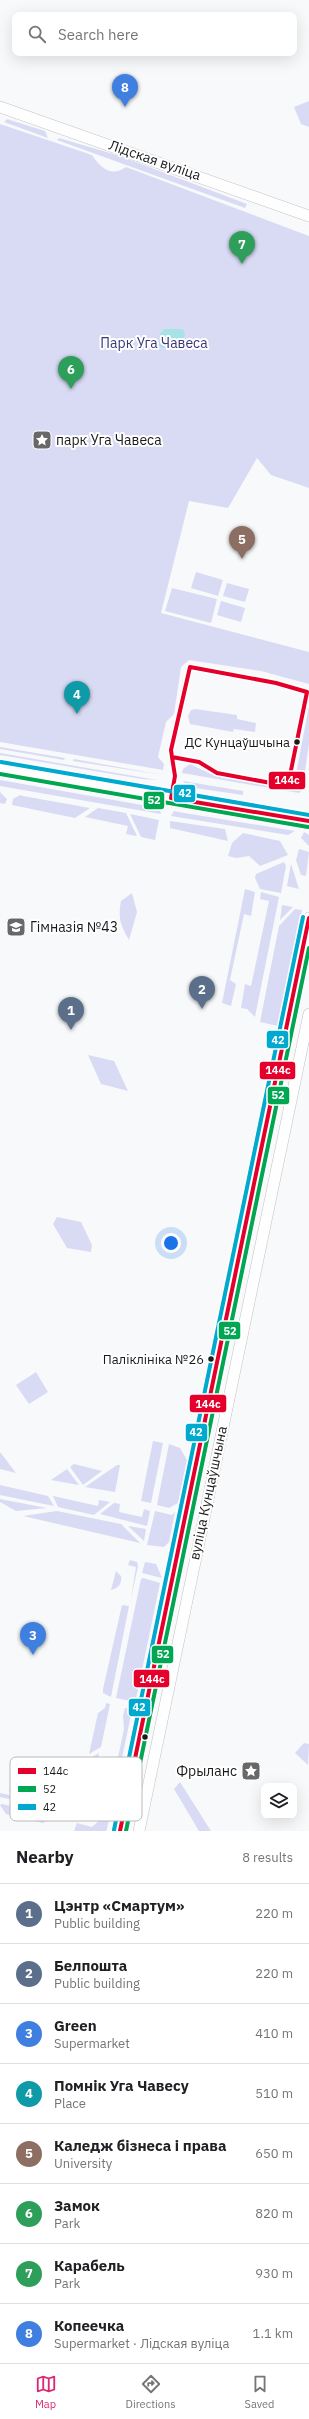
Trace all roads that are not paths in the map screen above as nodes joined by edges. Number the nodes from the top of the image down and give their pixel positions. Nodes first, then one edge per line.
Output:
1 (0, 107) edge
2 (309, 216) edge
3 (0, 768) edge
4 (309, 821) edge
5 (309, 918) edge
6 (309, 1014) edge
7 (135, 1757) edge
8 (142, 1817) edge
9 (122, 1821) edge
10 (141, 1821) edge
11 (120, 1831) edge
12 (139, 1831) edge

1 - 2 main road, Лідская вуліца
3 - 4 main road
5 - 7 main road, вуліца Кунцаўшчына
6 - 8 main road, вуліца Кунцаўшчына
9 - 11 main road, вуліца Кунцаўшчына
10 - 12 main road, вуліца Кунцаўшчына

